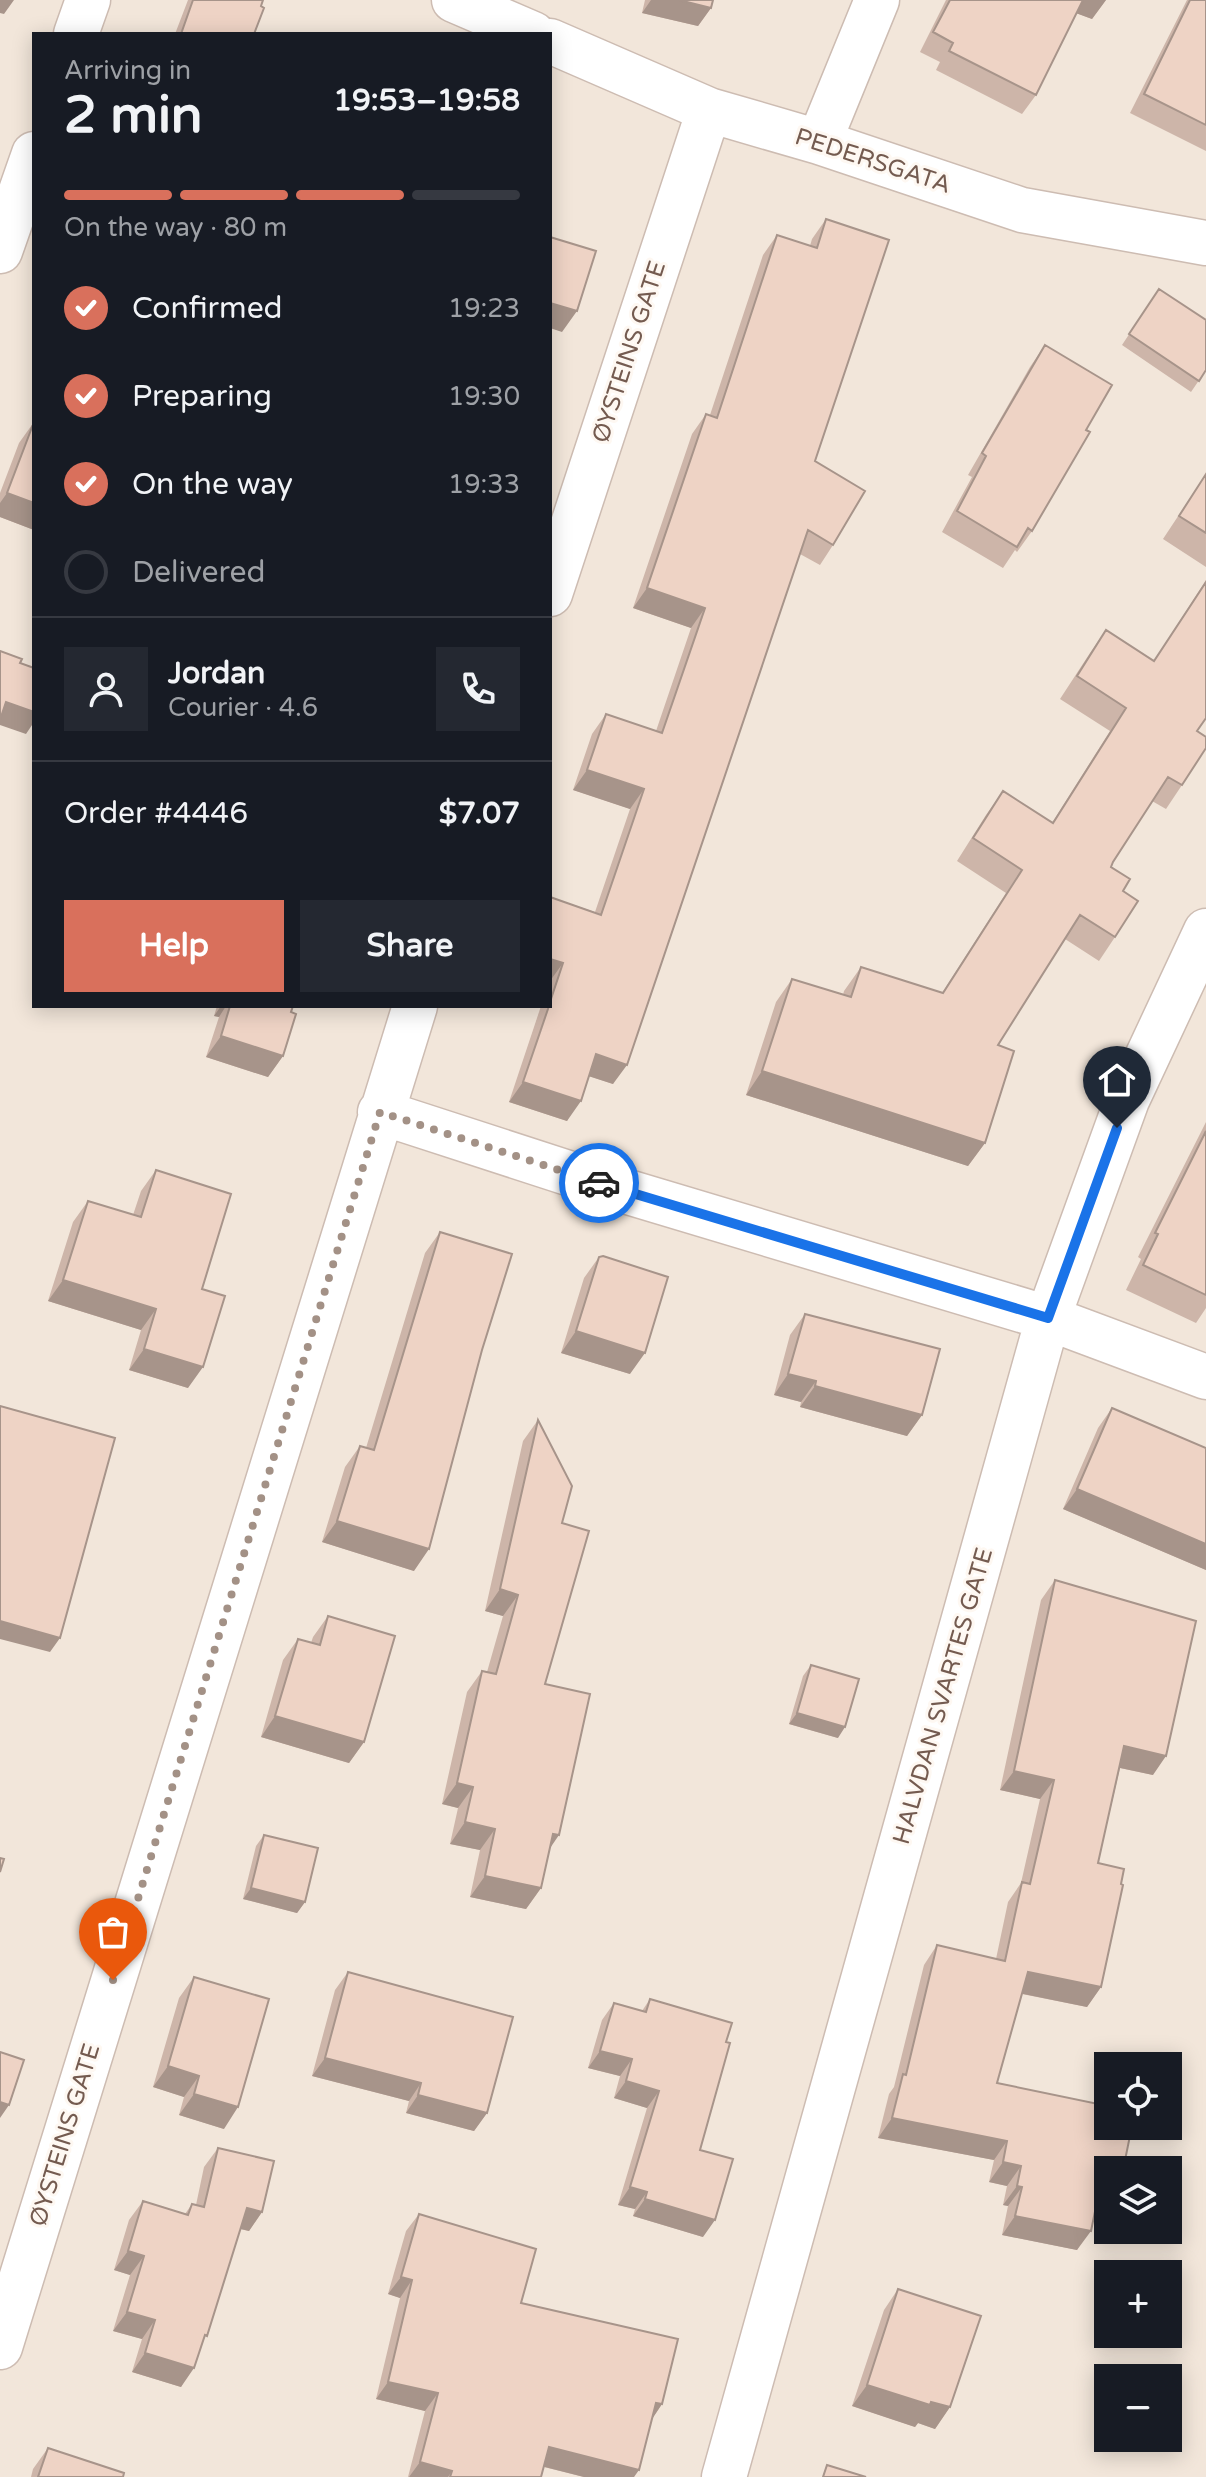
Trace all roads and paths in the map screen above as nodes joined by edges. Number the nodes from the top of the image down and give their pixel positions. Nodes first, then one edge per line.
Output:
1 (88, 0) edge
2 (454, 0) edge
3 (877, 0) edge
4 (77, 32) edge
5 (528, 32) edge
6 (552, 42) edge
7 (709, 110) junction
8 (819, 142) junction
9 (32, 160) edge
10 (1206, 243) edge
11 (0, 251) edge
12 (552, 588) edge
13 (1206, 931) edge
14 (414, 1008) edge
15 (380, 1112) junction
16 (1048, 1318) junction
17 (1206, 1377) edge
18 (0, 2347) edge
19 (724, 2477) edge

1 - 4 street
2 - 5 street
3 - 8 street
6 - 7 street, PEDERSGATA
7 - 8 street, PEDERSGATA
7 - 12 street, ØYSTEINS GATE
8 - 10 street, PEDERSGATA
9 - 11 street
13 - 16 street, HALVDAN SVARTES GATE
14 - 15 street, ØYSTEINS GATE
15 - 16 street
15 - 18 street, ØYSTEINS GATE
16 - 17 street
16 - 19 street, HALVDAN SVARTES GATE

